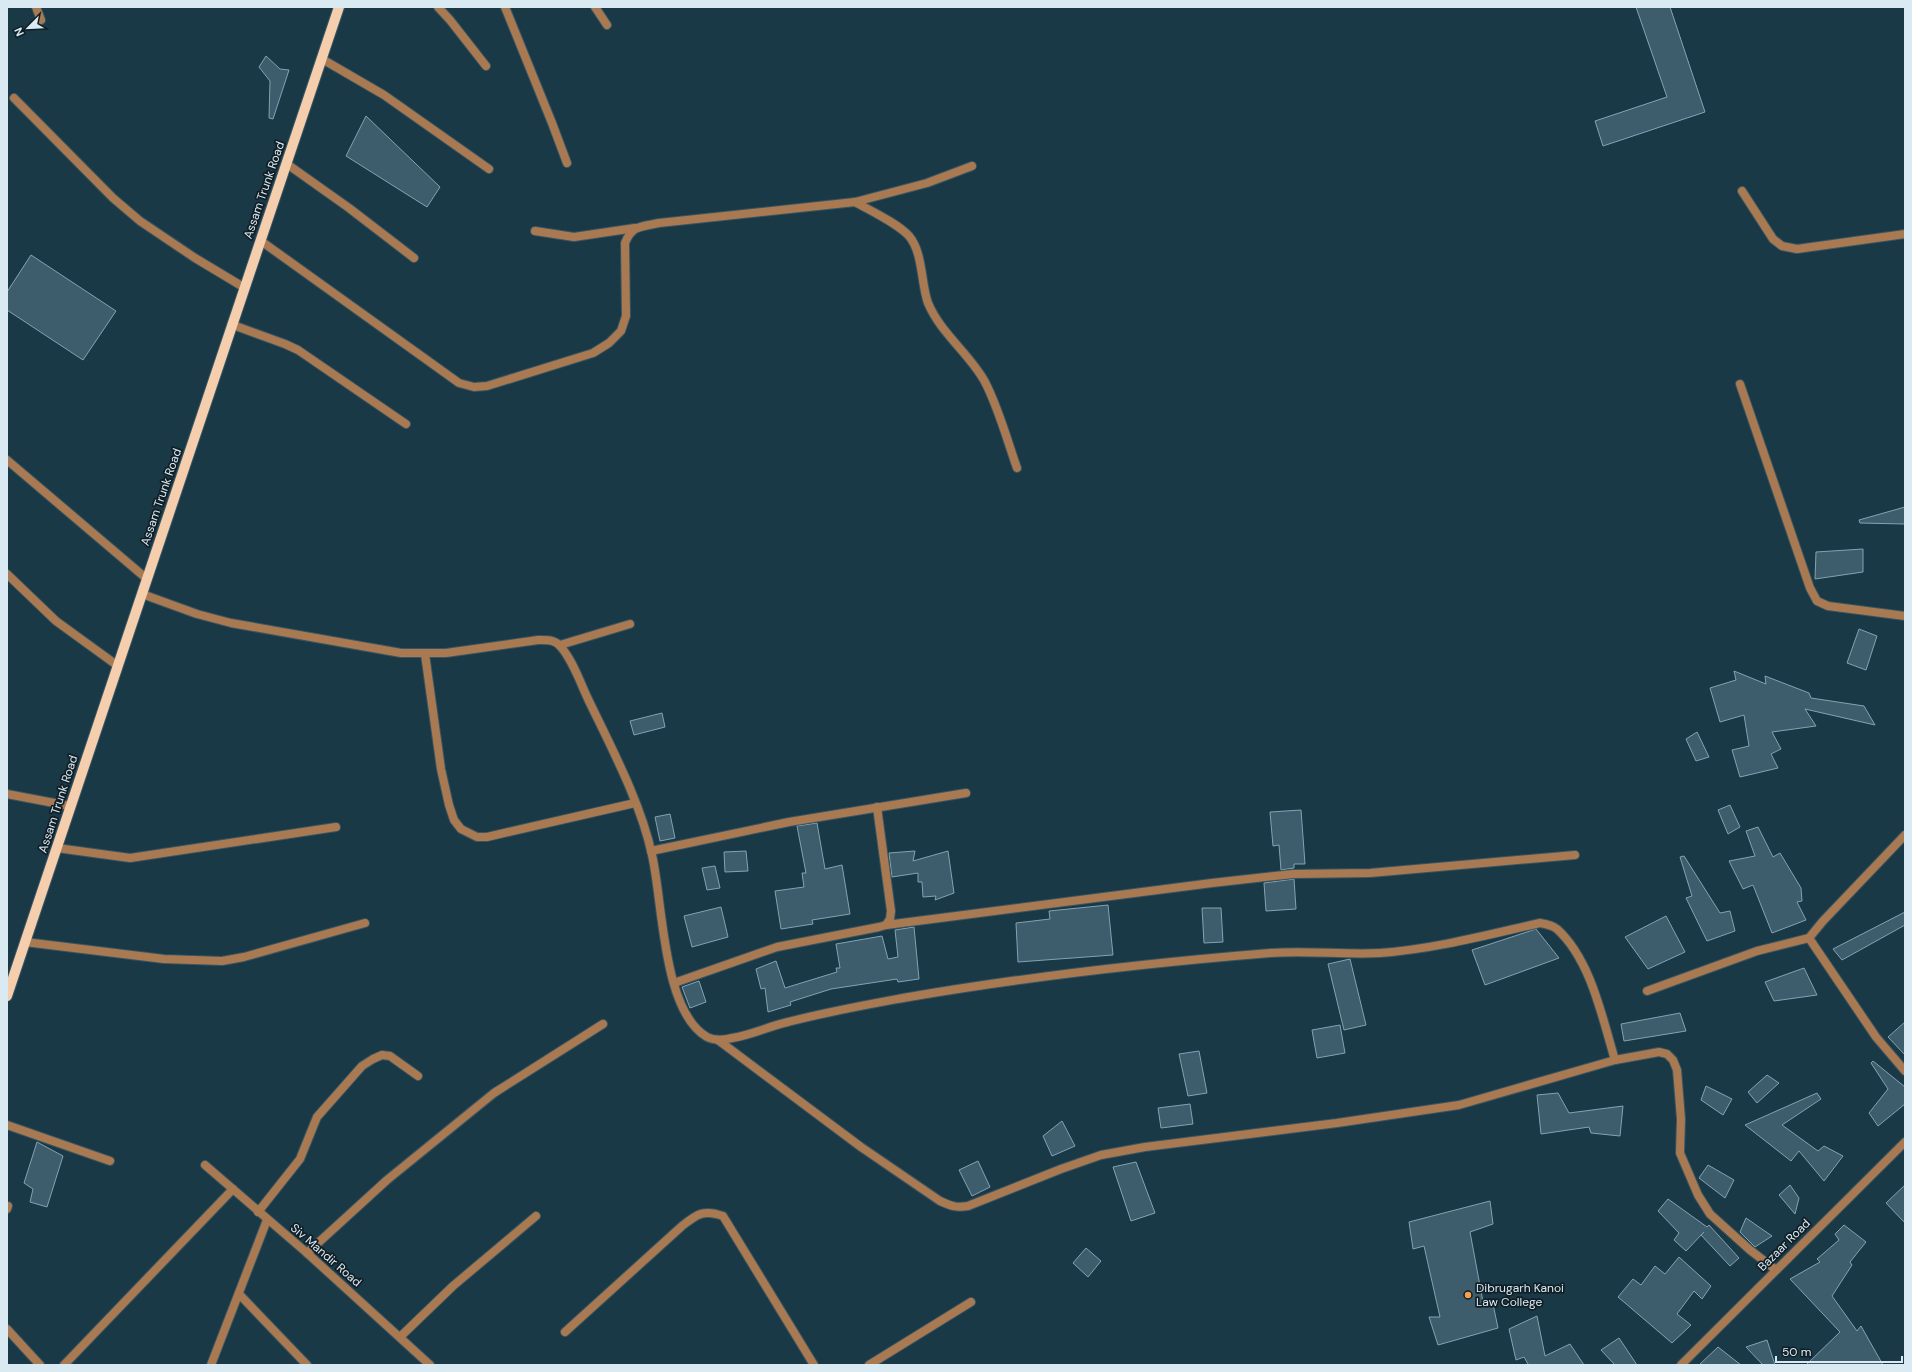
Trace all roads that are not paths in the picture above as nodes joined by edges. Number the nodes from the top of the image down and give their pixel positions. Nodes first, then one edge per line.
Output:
1 (36, 7) edge
2 (339, 7) edge
3 (438, 7) edge
4 (505, 7) edge
5 (595, 7) edge
6 (41, 20) dead end
7 (607, 25) dead end
8 (322, 59) junction
9 (486, 66) dead end
10 (14, 98) dead end
11 (567, 163) dead end
12 (287, 164) junction
13 (972, 166) dead end
14 (489, 169) dead end
15 (1742, 191) dead end
16 (855, 202) junction
17 (635, 228) junction
18 (535, 231) dead end
19 (1905, 234) edge
20 (261, 241) junction
21 (414, 258) dead end
22 (245, 288) junction
23 (233, 325) junction
24 (1740, 384) dead end
25 (406, 424) dead end
26 (7, 460) edge
27 (1017, 468) dead end
28 (7, 574) edge
29 (147, 579) junction
30 (142, 594) junction
31 (1905, 616) edge
32 (630, 624) dead end
33 (560, 645) junction
34 (425, 654) junction
35 (118, 666) junction
36 (966, 793) dead end
37 (7, 794) edge
38 (635, 803) junction
39 (70, 806) junction
40 (877, 807) junction
41 (336, 827) dead end
42 (1905, 835) edge
43 (57, 848) junction
44 (651, 851) junction
45 (1575, 855) dead end
46 (365, 923) dead end
47 (886, 925) junction
48 (1809, 938) junction
49 (25, 942) junction
50 (674, 983) junction
51 (1647, 991) dead end
52 (7, 996) edge
53 (603, 1024) dead end
54 (718, 1040) junction
55 (1615, 1060) junction
56 (1905, 1071) edge
57 (418, 1076) dead end
58 (7, 1125) edge
59 (1905, 1142) edge
60 (110, 1161) dead end
61 (205, 1165) dead end
62 (233, 1189) junction
63 (258, 1212) junction
64 (536, 1216) dead end
65 (267, 1220) junction
66 (307, 1253) junction
67 (1776, 1270) junction
68 (239, 1294) junction
69 (971, 1302) dead end
70 (7, 1330) edge
71 (565, 1332) dead end
72 (400, 1337) junction
73 (40, 1365) edge
74 (64, 1365) edge
75 (210, 1365) edge
76 (307, 1365) edge
77 (430, 1365) edge
78 (814, 1365) edge
79 (870, 1365) edge
80 (1681, 1365) edge

1 - 6 street
2 - 8 main road, Assam Trunk Road
3 - 9 street
4 - 11 street
5 - 7 street
8 - 12 main road, Assam Trunk Road
8 - 14 street
10 - 22 street
12 - 20 main road, Assam Trunk Road
12 - 21 street
13 - 16 street
15 - 19 street
16 - 17 street
16 - 27 street
17 - 18 street
17 - 20 street
20 - 22 main road, Assam Trunk Road
22 - 23 main road, Assam Trunk Road
23 - 25 street
23 - 29 main road, Assam Trunk Road
24 - 31 street
26 - 29 street
28 - 35 street
29 - 30 main road, Assam Trunk Road
30 - 34 street
30 - 35 main road, Assam Trunk Road
32 - 33 street
33 - 34 street
33 - 38 street
34 - 38 street
35 - 39 main road, Assam Trunk Road
36 - 40 street
37 - 39 street
38 - 44 street
39 - 43 main road, Assam Trunk Road
40 - 44 street
40 - 47 street
41 - 43 street
42 - 48 street
43 - 49 main road, Assam Trunk Road
44 - 50 street
45 - 47 street
46 - 49 street
47 - 50 street
48 - 51 street
48 - 56 street
49 - 52 main road, Assam Trunk Road
50 - 54 street
53 - 66 street
54 - 55 street
54 - 55 street
55 - 67 street
57 - 63 street
58 - 60 street
59 - 67 street, Bazaar Road
61 - 62 street, Siv Mandir Road
62 - 63 street, Siv Mandir Road
62 - 74 street
63 - 65 street, Siv Mandir Road
64 - 72 street
65 - 66 street, Siv Mandir Road
65 - 68 street
66 - 72 street, Siv Mandir Road
67 - 80 street, Bazaar Road
68 - 75 street
68 - 76 street
69 - 79 street
70 - 73 street
71 - 78 street
72 - 77 street, Siv Mandir Road

